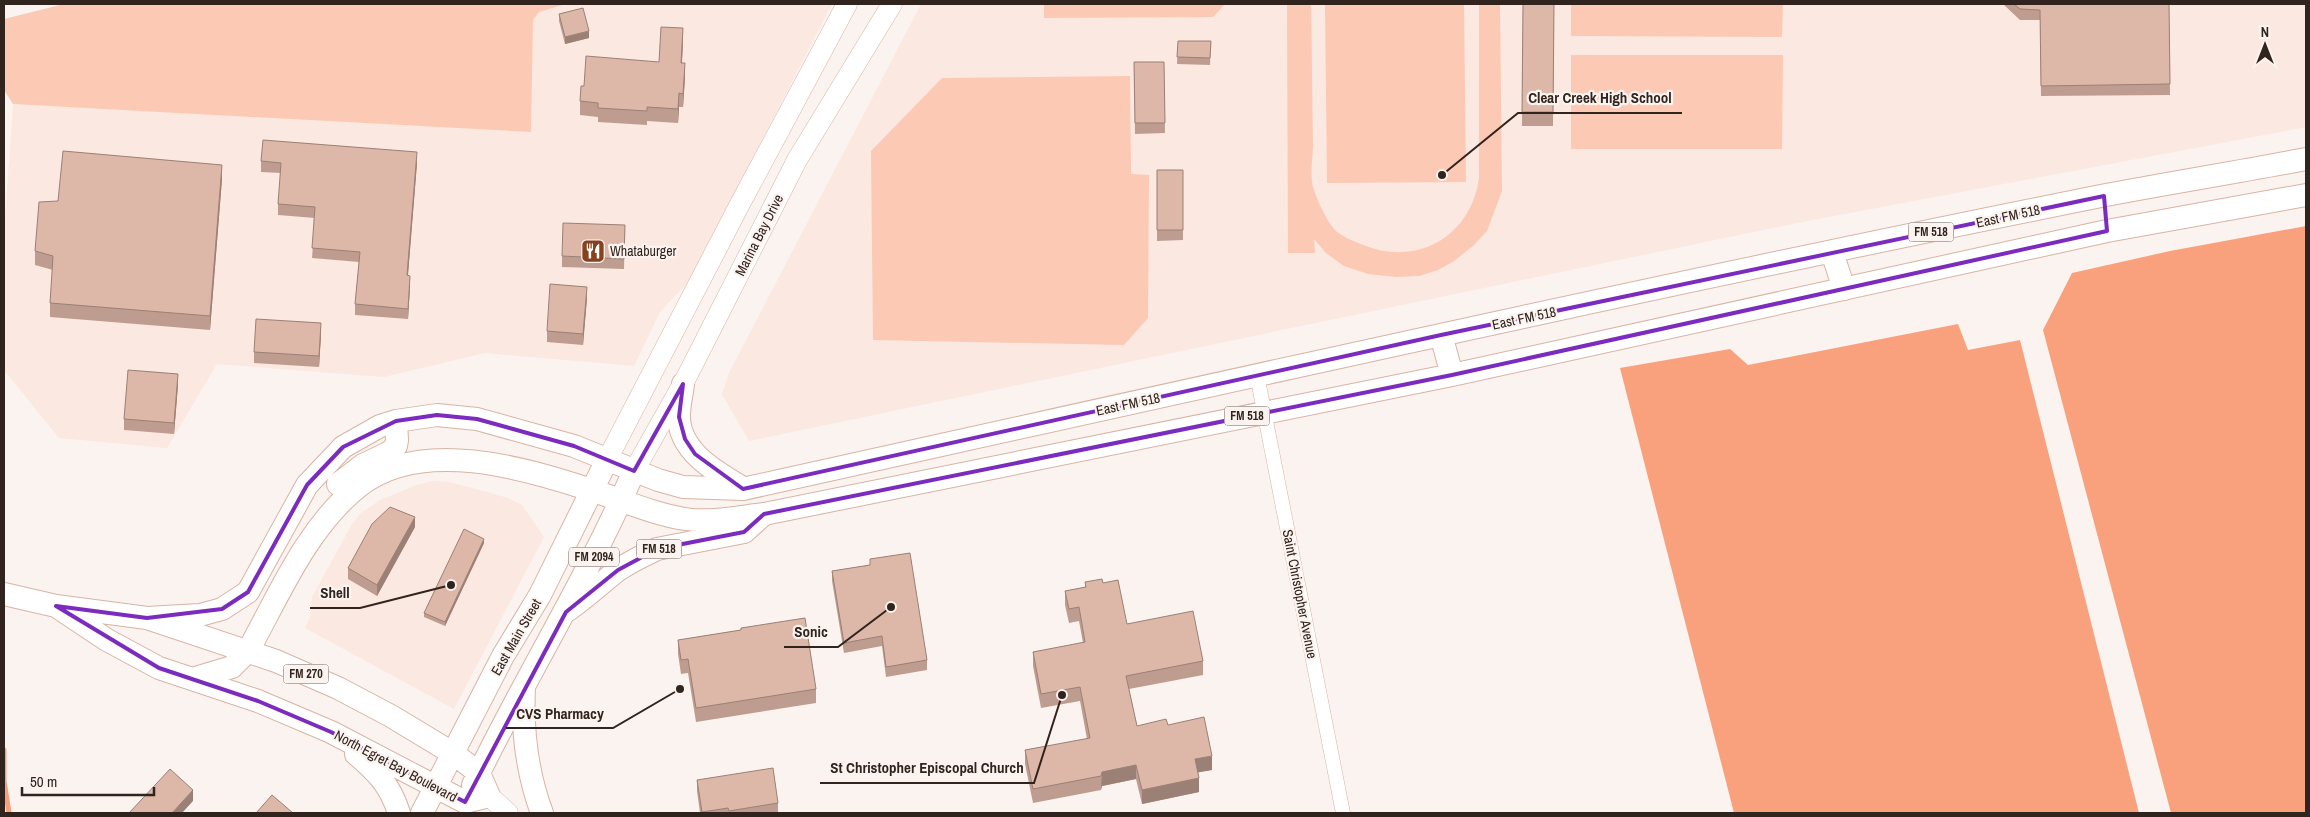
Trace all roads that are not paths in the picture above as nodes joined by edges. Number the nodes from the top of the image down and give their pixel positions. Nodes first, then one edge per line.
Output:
1 (847, 4) edge
2 (892, 4) edge
3 (2306, 159) edge
4 (2306, 195) edge
5 (2104, 196) junction
6 (2107, 231) junction
7 (1832, 252) junction
8 (1844, 289) junction
9 (1441, 335) junction
10 (1257, 375) junction
11 (1452, 375) junction
12 (683, 384) junction
13 (1265, 413) junction
14 (396, 421) junction
15 (607, 460) junction
16 (634, 471) junction
17 (743, 489) junction
18 (593, 490) junction
19 (621, 501) junction
20 (764, 514) junction
21 (314, 533) junction
22 (4, 594) edge
23 (56, 606) junction
24 (566, 612) junction
25 (148, 618) junction
26 (248, 651) junction
27 (192, 679) junction
28 (524, 685) junction
29 (331, 732) junction
30 (454, 754) junction
31 (479, 773) junction
32 (436, 787) junction
33 (489, 796) junction
34 (463, 808) edge
35 (399, 813) edge
36 (422, 813) edge
37 (508, 813) edge
38 (542, 813) edge
39 (1343, 813) edge

1 - 15 main road
2 - 12 main road, Marina Bay Drive / FM 2094
3 - 5 main road, East FM 518 / FM 518
4 - 6 main road, FM 518
5 - 6 main road
5 - 7 main road, East FM 518 / FM 518
6 - 8 main road, FM 518
7 - 8 main road
7 - 9 main road, East FM 518 / FM 518
8 - 11 main road, FM 518
9 - 10 main road, East FM 518 / FM 518
9 - 11 main road
10 - 13 street, Saint Christopher Avenue
10 - 17 main road, East FM 518 / FM 518
11 - 13 main road, FM 518
12 - 16 main road, Marina Bay Drive / FM 2094
12 - 17 main road
13 - 20 main road, FM 518
13 - 39 street, Saint Christopher Avenue
14 - 15 main road
14 - 21 main road
14 - 25 main road
15 - 16 main road, FM 518
15 - 18 main road, East Main Street
16 - 17 main road, FM 518
16 - 19 main road, FM 2094
18 - 19 main road
18 - 21 main road
18 - 30 main road, East Main Street
19 - 20 main road
19 - 24 main road, FM 2094
20 - 24 main road, FM 518
21 - 26 main road
22 - 23 main road, North Egret Bay Boulevard / FM 270
23 - 25 main road, North Egret Bay Boulevard / FM 270
23 - 27 main road, North Egret Bay Boulevard / FM 270
24 - 28 main road, FM 518
25 - 26 main road, North Egret Bay Boulevard / FM 270
26 - 27 main road
26 - 30 main road, North Egret Bay Boulevard / FM 270
27 - 29 main road, North Egret Bay Boulevard / FM 270
28 - 31 main road, FM 518
28 - 38 main road
29 - 32 main road, North Egret Bay Boulevard / FM 270
29 - 35 main road
30 - 31 main road, North Egret Bay Boulevard / FM 270
30 - 32 main road, East Main Street
31 - 33 main road, North Egret Bay Boulevard / FM 270
31 - 34 main road, FM 518
32 - 34 main road, North Egret Bay Boulevard / FM 270
32 - 36 main road, East Main Street
33 - 34 main road, North Egret Bay Boulevard
33 - 37 main road, FM 270

